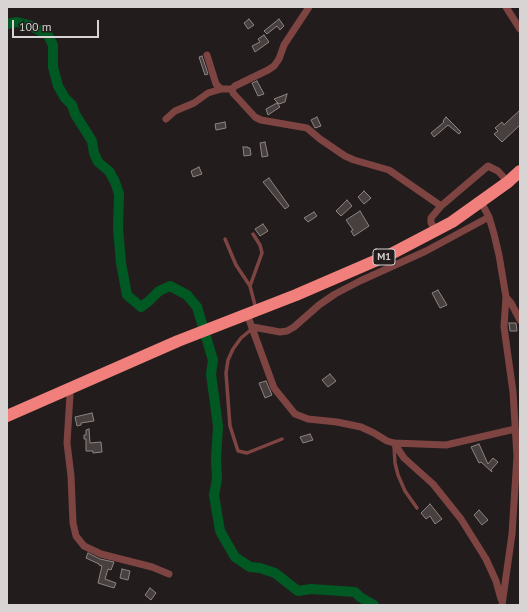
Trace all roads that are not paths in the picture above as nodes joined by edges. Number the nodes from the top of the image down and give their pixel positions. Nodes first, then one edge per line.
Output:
1 (309, 7) edge
2 (506, 7) edge
3 (520, 29) edge
4 (207, 55) dead end
5 (221, 89) junction
6 (232, 89) junction
7 (166, 119) dead end
8 (520, 171) edge
9 (508, 182) junction
10 (481, 202) junction
11 (441, 206) junction
12 (489, 217) junction
13 (436, 231) junction
14 (253, 234) dead end
15 (225, 239) dead end
16 (250, 286) junction
17 (506, 297) junction
18 (252, 312) junction
19 (520, 320) edge
20 (253, 327) junction
21 (69, 390) junction
22 (7, 416) edge
23 (515, 429) junction
24 (282, 439) dead end
25 (394, 443) junction
26 (518, 472) edge
27 (417, 508) dead end
28 (169, 574) dead end
29 (502, 603) edge

1 - 6 street
2 - 3 street
4 - 5 street
5 - 6 street
5 - 7 street
6 - 11 street
8 - 9 highway, M1
9 - 10 highway, M1
9 - 11 street
10 - 12 street
10 - 13 highway, M1
11 - 13 street
12 - 17 street
12 - 20 street
13 - 18 highway, M1
14 - 16 lane
15 - 16 lane
16 - 18 lane
17 - 19 street
17 - 23 street
18 - 20 street
18 - 21 highway, M1
20 - 24 lane
20 - 25 street
21 - 22 highway, M1
21 - 28 street
23 - 25 street
23 - 26 street
25 - 27 lane
25 - 29 street
26 - 29 street

